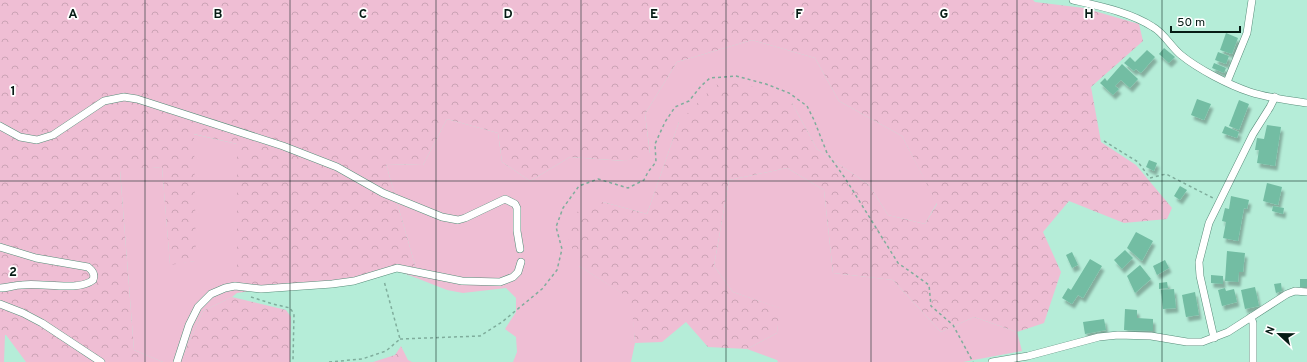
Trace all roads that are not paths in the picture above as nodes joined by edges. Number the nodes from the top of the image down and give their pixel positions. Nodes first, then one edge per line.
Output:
1 (1073, 0) edge
2 (1252, 0) edge
3 (1227, 82) junction
4 (1274, 97) junction
5 (1307, 103) edge
6 (0, 126) edge
7 (0, 247) edge
8 (520, 249) dead end
9 (521, 262) dead end
10 (0, 288) edge
11 (1307, 292) edge
12 (0, 304) edge
13 (1251, 317) junction
14 (1214, 338) junction
15 (101, 362) edge
16 (177, 362) edge
17 (992, 362) edge
18 (1253, 362) edge

1 - 3 street
2 - 3 street
3 - 4 street
4 - 5 street
4 - 14 street
6 - 8 street
7 - 10 street
9 - 16 street
11 - 13 street
12 - 15 street
13 - 14 street
13 - 18 street
14 - 17 street

